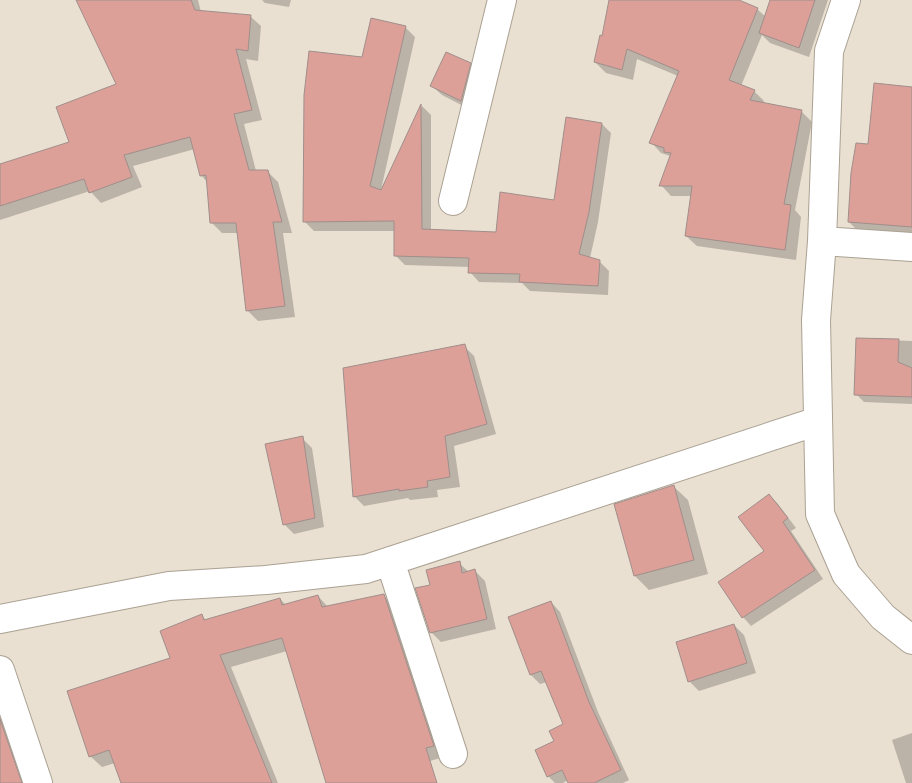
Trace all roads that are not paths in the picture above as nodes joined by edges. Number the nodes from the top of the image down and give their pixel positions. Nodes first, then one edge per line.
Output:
1 (502, 0) edge
2 (846, 0) edge
3 (453, 201) dead end
4 (822, 241) junction
5 (912, 247) edge
6 (818, 421) junction
7 (390, 561) junction
8 (0, 619) edge
9 (912, 640) edge
10 (0, 670) edge
11 (453, 754) dead end
12 (38, 783) edge

1 - 3 street
2 - 4 street
4 - 5 street
4 - 6 street
6 - 7 street
6 - 9 street
7 - 8 street
7 - 11 street
10 - 12 street

